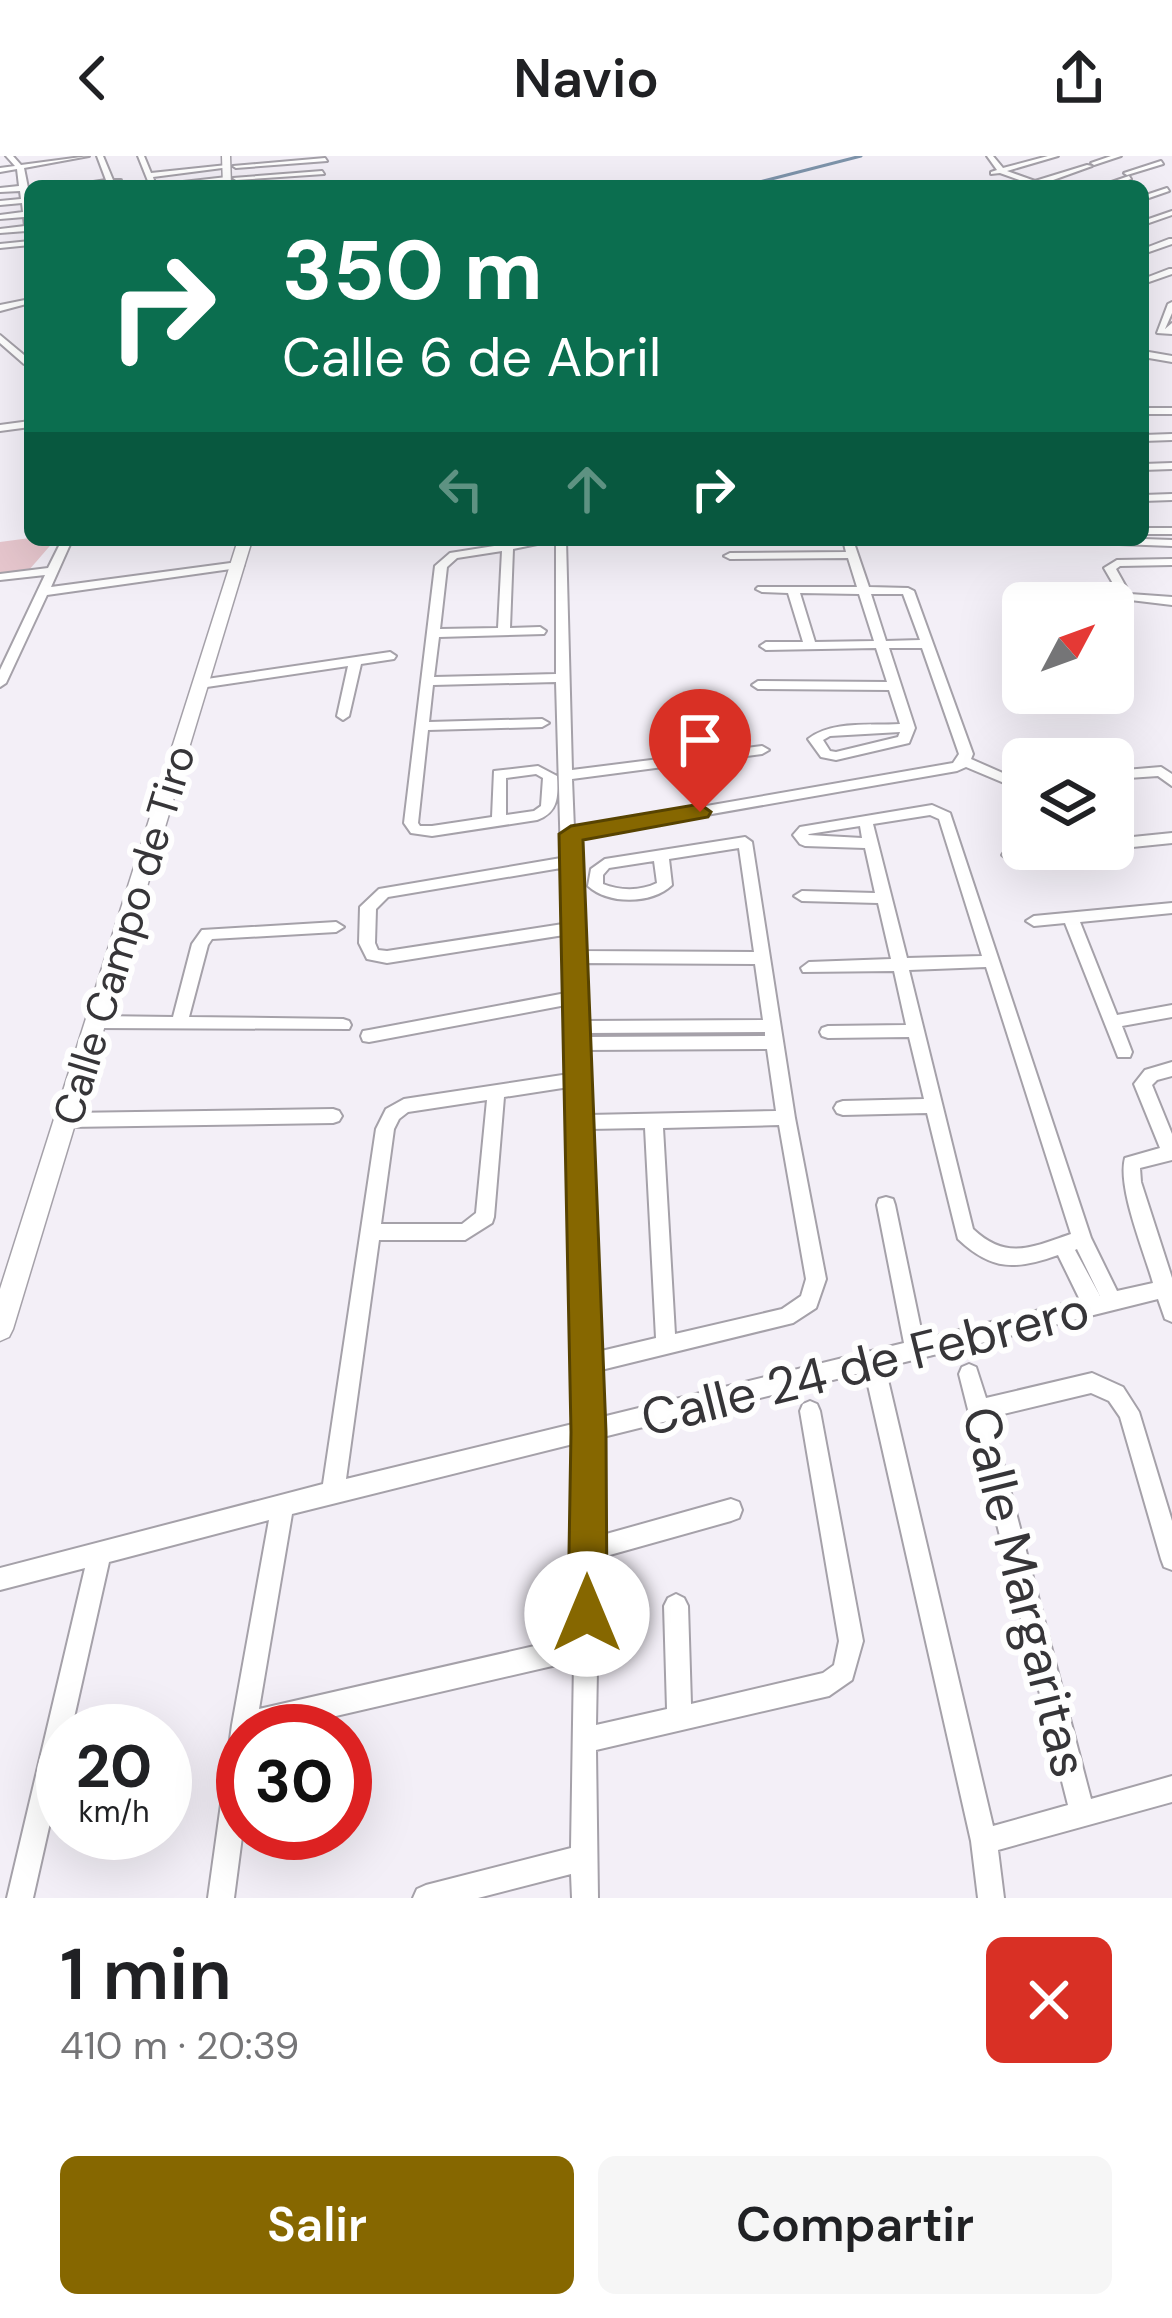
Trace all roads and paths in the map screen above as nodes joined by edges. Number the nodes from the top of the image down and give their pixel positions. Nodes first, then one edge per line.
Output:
1 (9, 156) edge
2 (86, 156) edge
3 (141, 156) edge
4 (986, 156) edge
5 (1035, 156) edge
6 (1118, 156) edge
7 (1139, 156) edge
8 (1050, 158) edge
9 (306, 159) edge
10 (62, 160) junction
11 (326, 160) dead end
12 (231, 161) edge
13 (1163, 161) edge
14 (20, 166) junction
15 (0, 170) edge
16 (998, 172) junction
17 (322, 173) dead end
18 (306, 174) junction
19 (150, 175) junction
20 (68, 180) edge
21 (151, 180) edge
22 (250, 180) edge
23 (309, 180) edge
24 (1021, 180) edge
25 (1049, 180) edge
26 (1117, 180) edge
27 (24, 184) edge
28 (1172, 304) edge
29 (1172, 326) edge
30 (0, 338) edge
31 (0, 359) edge
32 (64, 546) edge
33 (243, 546) edge
34 (519, 546) edge
35 (561, 546) edge
36 (850, 547) edge
37 (508, 548) junction
38 (730, 556) dead end
39 (1172, 562) edge
40 (238, 565) junction
41 (53, 571) junction
42 (0, 578) edge
43 (863, 588) junction
44 (762, 589) dead end
45 (794, 589) junction
46 (43, 592) junction
47 (1172, 601) edge
48 (504, 631) junction
49 (540, 631) dead end
50 (434, 634) junction
51 (925, 644) junction
52 (766, 646) dead end
53 (810, 646) junction
54 (882, 646) junction
55 (390, 656) dead end
56 (355, 662) junction
57 (561, 674) junction
58 (430, 677) junction
59 (0, 683) edge
60 (200, 684) junction
61 (758, 685) dead end
62 (895, 686) junction
63 (343, 716) dead end
64 (542, 723) dead end
65 (426, 725) junction
66 (908, 728) junction
67 (762, 750) dead end
68 (964, 761) junction
69 (1134, 773) edge
70 (568, 775) junction
71 (1002, 777) edge
72 (1172, 782) edge
73 (1002, 787) edge
74 (994, 788) dead end
75 (866, 819) junction
76 (499, 820) junction
77 (571, 834) junction
78 (1172, 838) edge
79 (1134, 842) edge
80 (870, 843) junction
81 (661, 857) junction
82 (572, 861) junction
83 (802, 896) dead end
84 (884, 898) junction
85 (1172, 908) edge
86 (1071, 918) junction
87 (1034, 921) dead end
88 (336, 927) dead end
89 (574, 928) junction
90 (575, 957) junction
91 (762, 958) junction
92 (992, 961) junction
93 (902, 963) junction
94 (809, 968) dead end
95 (576, 998) junction
96 (1172, 1011) edge
97 (98, 1022) junction
98 (1112, 1022) junction
99 (179, 1024) junction
100 (344, 1025) dead end
101 (917, 1030) junction
102 (828, 1032) dead end
103 (773, 1034) junction
104 (370, 1036) dead end
105 (577, 1036) junction
106 (1124, 1052) dead end
107 (1172, 1069) edge
108 (578, 1079) junction
109 (496, 1093) junction
110 (935, 1106) junction
111 (844, 1108) dead end
112 (333, 1116) dead end
113 (786, 1118) junction
114 (68, 1120) junction
115 (579, 1122) junction
116 (654, 1122) junction
117 (1172, 1153) edge
118 (886, 1205) dead end
119 (369, 1232) junction
120 (1072, 1242) junction
121 (1168, 1288) edge
122 (1104, 1306) junction
123 (1172, 1313) edge
124 (0, 1329) edge
125 (665, 1344) junction
126 (914, 1350) junction
127 (873, 1361) junction
128 (586, 1364) junction
129 (969, 1374) dead end
130 (977, 1410) junction
131 (810, 1411) dead end
132 (588, 1432) junction
133 (333, 1493) junction
134 (283, 1505) junction
135 (731, 1510) dead end
136 (588, 1550) junction
137 (99, 1555) junction
138 (1172, 1558) edge
139 (0, 1580) edge
140 (676, 1606) dead end
141 (587, 1646) junction
142 (248, 1704) edge
143 (335, 1704) edge
144 (680, 1718) junction
145 (586, 1740) junction
146 (1172, 1789) edge
147 (1082, 1811) junction
148 (984, 1841) junction
149 (584, 1858) junction
150 (225, 1860) edge
151 (20, 1898) edge
152 (220, 1898) edge
153 (426, 1898) edge
154 (585, 1898) edge
155 (991, 1898) edge

1 - 14 street
2 - 10 street
3 - 19 street
4 - 16 street
5 - 8 street
6 - 25 street
7 - 13 street
8 - 16 street
9 - 11 street
9 - 12 street
10 - 14 street
10 - 20 street
12 - 19 street
13 - 26 street
14 - 15 street
14 - 27 street
16 - 24 street
17 - 18 street
18 - 22 street
18 - 23 street
19 - 21 street
28 - 29 street
30 - 31 street
32 - 41 street
33 - 40 street, Calle Campo de Tiro
34 - 37 street
35 - 57 street
36 - 38 street
36 - 43 street
37 - 48 street
37 - 50 street
39 - 47 street
40 - 46 street
40 - 60 street, Calle Campo de Tiro
41 - 42 street
41 - 46 street
43 - 45 street
43 - 51 street
43 - 54 street
44 - 45 street
45 - 53 street
46 - 59 street
48 - 49 street
48 - 50 street
50 - 58 street
51 - 54 street
51 - 68 street
52 - 53 street
53 - 54 street
54 - 62 street
55 - 56 street
56 - 60 street
56 - 63 street
57 - 58 street
57 - 70 street
58 - 65 street
60 - 97 street, Calle Campo de Tiro
61 - 62 street
62 - 66 street
64 - 65 street
65 - 76 street
66 - 66 street
67 - 70 street
68 - 71 street
68 - 77 street
69 - 72 street
70 - 77 street
73 - 74 street
75 - 80 street
75 - 80 street
75 - 92 street
76 - 76 street
77 - 82 street
78 - 79 street
80 - 84 street
81 - 81 street
81 - 91 street
82 - 89 street
82 - 89 street
83 - 84 street
84 - 93 street
85 - 86 street
86 - 87 street
86 - 98 street
88 - 99 street
89 - 90 street
90 - 91 street
90 - 95 street
91 - 103 street
92 - 93 street
92 - 120 street
93 - 94 street
93 - 101 street
95 - 104 street
95 - 105 street
96 - 98 street
97 - 99 street
97 - 114 street, Calle Campo de Tiro
98 - 106 street
99 - 100 street
101 - 102 street
101 - 110 street
103 - 105 street
103 - 113 street
105 - 108 street
107 - 117 street
108 - 109 street
108 - 115 street
109 - 119 street
109 - 119 street
110 - 111 street
110 - 120 street
112 - 114 street
113 - 116 street
113 - 125 street
114 - 124 street, Calle Campo de Tiro
115 - 116 street
115 - 128 street
116 - 125 street
117 - 121 street
118 - 126 street
119 - 133 street
120 - 122 street
121 - 122 street, Calle 24 de Febrero
121 - 123 street
122 - 126 street, Calle 24 de Febrero
125 - 128 street
126 - 127 street, Calle 24 de Febrero
127 - 132 street, Calle 24 de Febrero
127 - 148 street
128 - 132 street
129 - 130 street, Calle Margaritas
130 - 138 street
130 - 147 street, Calle Margaritas
131 - 144 street
132 - 133 street, Calle 24 de Febrero
132 - 136 street
133 - 134 street, Calle 24 de Febrero
134 - 137 street, Calle 24 de Febrero
134 - 142 street
135 - 136 street
136 - 141 street
137 - 139 street, Calle 24 de Febrero
137 - 151 street
140 - 144 street
141 - 143 street
141 - 145 street
144 - 145 street
145 - 149 street
146 - 147 street
147 - 148 street
148 - 155 street
149 - 153 street
149 - 154 street
150 - 152 street

